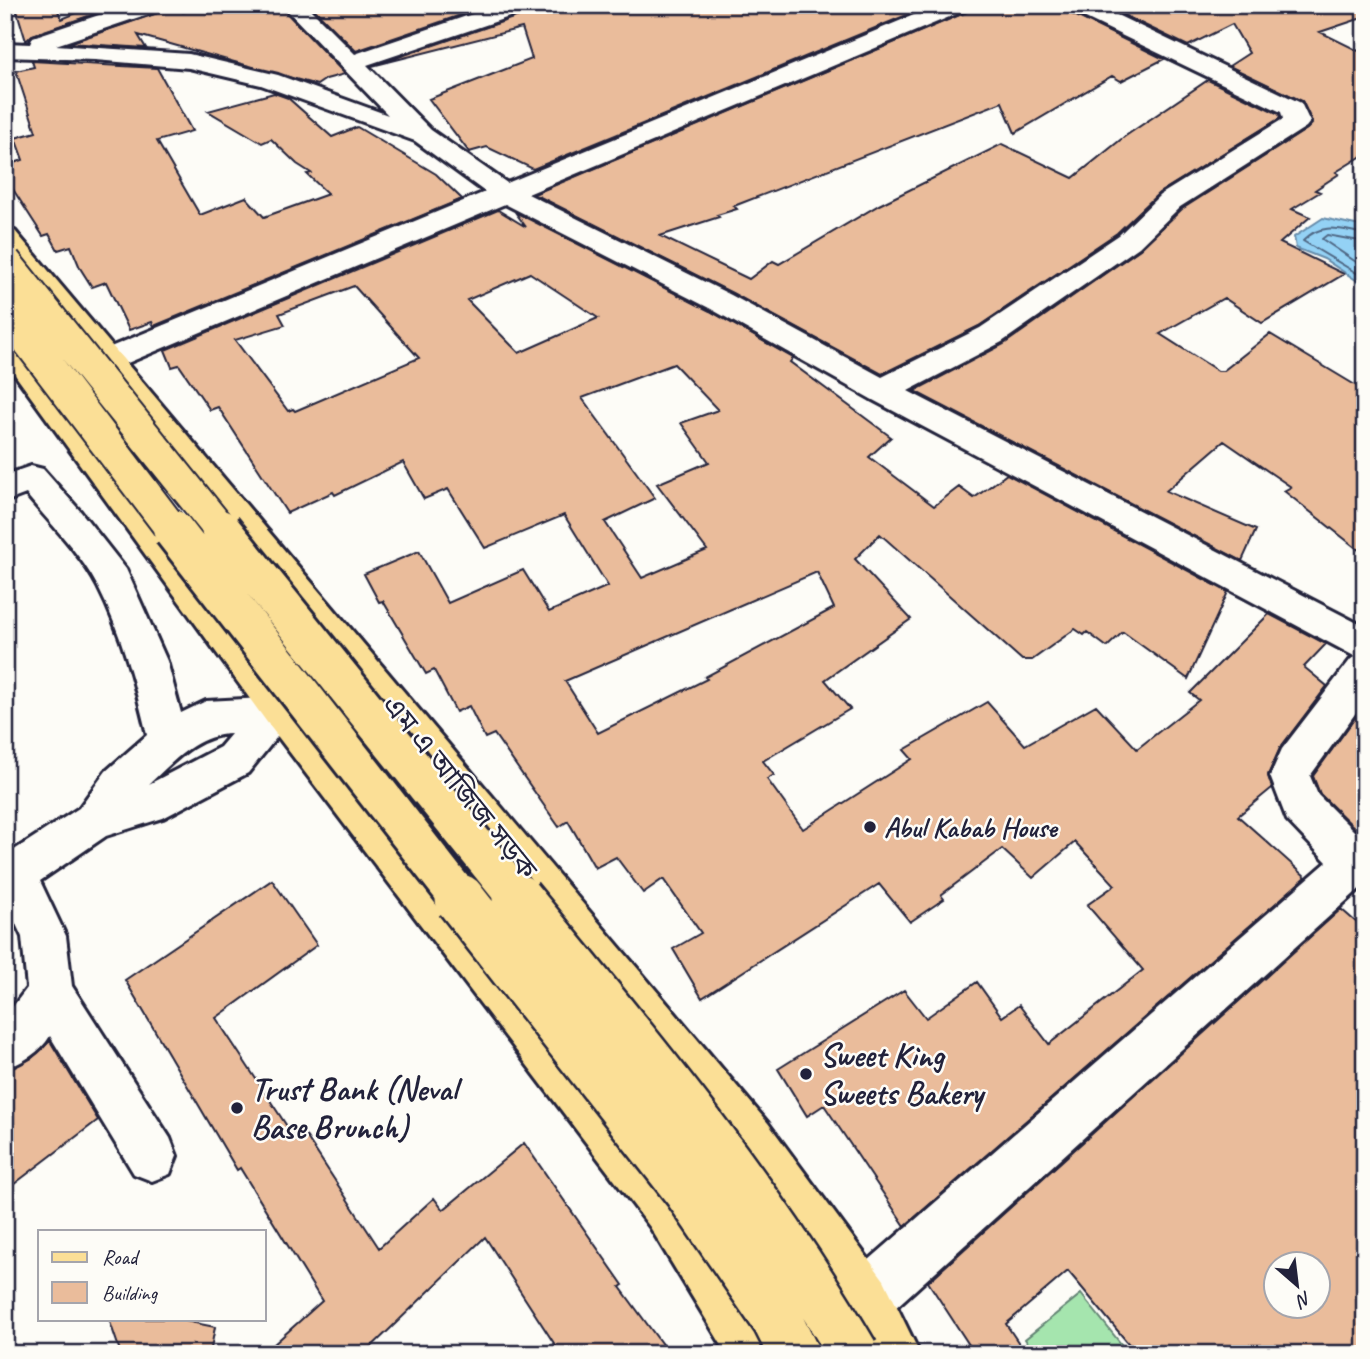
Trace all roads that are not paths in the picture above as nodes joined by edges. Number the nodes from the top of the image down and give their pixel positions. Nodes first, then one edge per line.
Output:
1 (152, 5) edge
2 (958, 5) edge
3 (1077, 5) edge
4 (305, 8) edge
5 (513, 8) dead end
6 (12, 50) edge
7 (351, 63) junction
8 (424, 136) junction
9 (504, 193) junction
10 (5, 236) edge
11 (5, 262) edge
12 (5, 310) edge
13 (5, 339) edge
14 (107, 360) junction
15 (882, 391) junction
16 (5, 489) edge
17 (1365, 645) edge
18 (357, 660) junction
19 (1365, 670) edge
20 (275, 712) junction
21 (167, 741) junction
22 (94, 821) junction
23 (10, 877) edge
24 (50, 993) junction
25 (5, 1046) edge
26 (152, 1156) dead end
27 (865, 1300) junction
28 (758, 1354) edge
29 (794, 1354) edge
30 (854, 1354) edge
31 (893, 1354) edge

1 - 6 street
2 - 9 street
3 - 15 street
4 - 7 street
5 - 7 street
6 - 8 street
7 - 8 street
8 - 9 street
9 - 14 street
9 - 15 street
10 - 14 main road, এম এ আজিজ সড়ক
11 - 30 main road, bridge
12 - 29 main road, bridge
13 - 20 main road
14 - 18 main road, এম এ আজিজ সড়ক
15 - 17 street
16 - 21 street
18 - 20 street
18 - 27 main road, এম এ আজিজ সড়ক
19 - 27 street
20 - 21 street
20 - 22 street
20 - 28 main road
21 - 22 street
22 - 23 street
23 - 24 street
24 - 25 street
24 - 26 street
27 - 31 main road, এম এ আজিজ সড়ক

